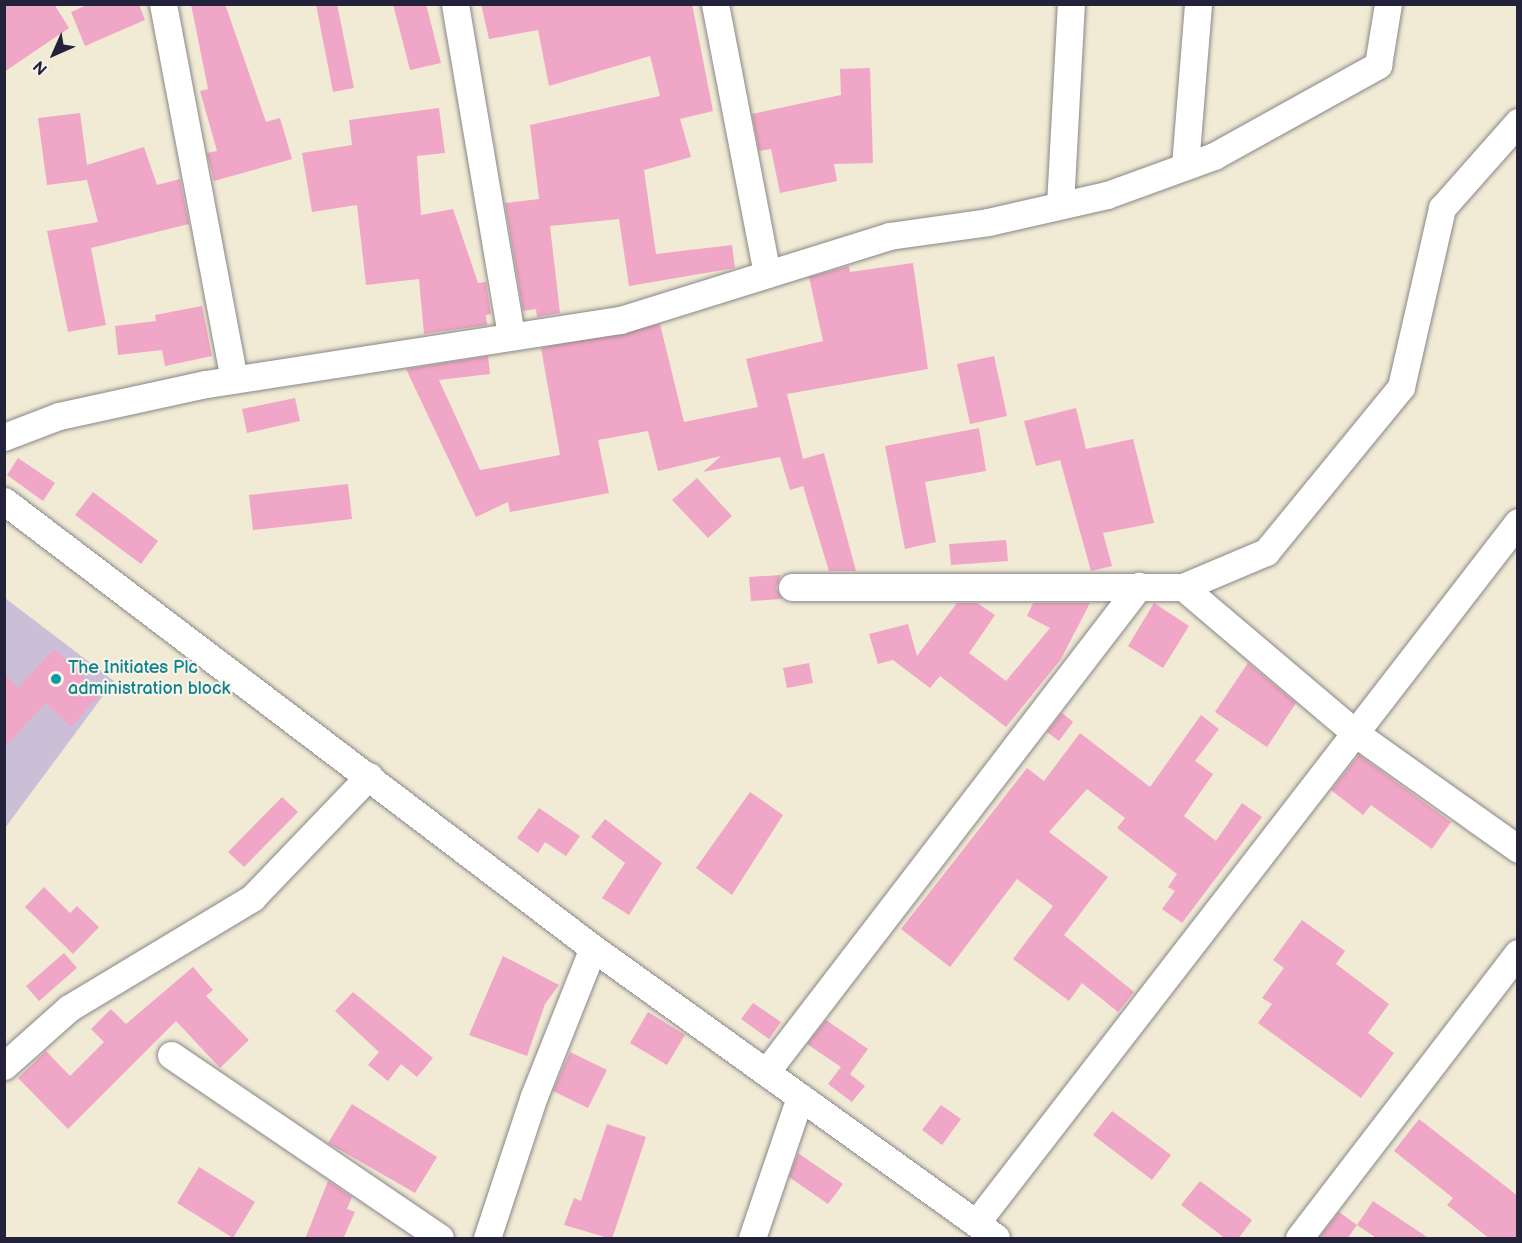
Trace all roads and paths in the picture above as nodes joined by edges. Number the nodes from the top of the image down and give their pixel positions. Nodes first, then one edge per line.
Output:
1 (163, 4) edge
2 (455, 4) edge
3 (716, 4) edge
4 (1071, 4) edge
5 (1198, 4) edge
6 (1388, 4) edge
7 (1518, 122) edge
8 (1185, 166) junction
9 (1060, 206) junction
10 (767, 274) junction
11 (511, 336) junction
12 (234, 379) junction
13 (4, 436) edge
14 (7, 510) edge
15 (1518, 522) edge
16 (1139, 586) junction
17 (792, 587) dead end
18 (1183, 587) junction
19 (1355, 733) junction
20 (369, 776) junction
21 (1518, 849) edge
22 (593, 948) junction
23 (1518, 952) edge
24 (171, 1055) dead end
25 (4, 1066) edge
26 (766, 1072) junction
27 (800, 1097) junction
28 (986, 1231) edge
29 (440, 1239) edge
30 (487, 1239) edge
31 (752, 1239) edge
32 (1299, 1239) edge

1 - 12 street
2 - 11 street
3 - 10 street
4 - 9 street
5 - 8 street
6 - 8 street
7 - 18 street
8 - 9 street
9 - 10 street
10 - 11 street
11 - 12 street
12 - 13 street
14 - 20 street
15 - 19 street
16 - 17 street
16 - 18 street
16 - 26 street
18 - 19 street
19 - 21 street
19 - 28 street
20 - 22 street
20 - 25 street
22 - 26 street
22 - 30 street
23 - 32 street
24 - 29 street
26 - 27 street
27 - 28 street
27 - 31 street

